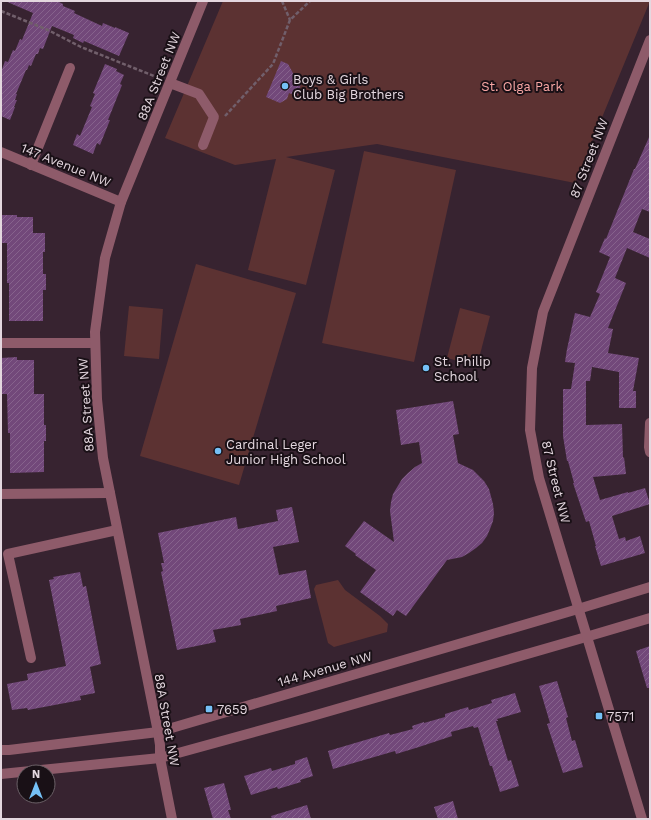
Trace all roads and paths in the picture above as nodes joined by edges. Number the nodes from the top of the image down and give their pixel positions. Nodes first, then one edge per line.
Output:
1 (203, 1) edge
2 (282, 1) edge
3 (310, 1) edge
4 (1, 11) edge
5 (290, 20) junction
6 (650, 40) edge
7 (70, 68) dead end
8 (170, 83) junction
9 (225, 116) dead end
10 (203, 145) dead end
11 (1, 152) edge
12 (31, 165) junction
13 (121, 202) junction
14 (1, 343) edge
15 (95, 343) junction
16 (650, 423) edge
17 (650, 452) edge
18 (110, 493) junction
19 (1, 494) edge
20 (118, 530) junction
21 (650, 587) edge
22 (578, 609) junction
23 (650, 618) edge
24 (586, 637) junction
25 (31, 658) dead end
26 (158, 732) junction
27 (1, 750) edge
28 (160, 758) junction
29 (1, 774) edge
30 (172, 819) edge
31 (642, 819) edge

1 - 8 street, 88A Street NW
2 - 5 path
3 - 5 path
4 - 8 path
5 - 9 path
6 - 22 street, 87 Street NW
7 - 12 street
8 - 10 street
8 - 13 street, 88A Street NW
11 - 12 street, 147 Avenue NW
12 - 13 street, 147 Avenue NW
13 - 15 street, 88A Street NW
14 - 15 street
15 - 18 street, 88A Street NW
16 - 17 street
18 - 19 street
18 - 20 street, 88A Street NW
20 - 25 street
20 - 26 street, 88A Street NW
21 - 22 street, 144 Avenue NW
22 - 24 street, 87 Street NW
22 - 26 street, 144 Avenue NW
23 - 24 street
24 - 28 street
24 - 31 street, 87 Street NW
26 - 27 street, 144 Avenue NW
26 - 28 street, 88A Street NW
28 - 29 street
28 - 30 street, 88A Street NW

